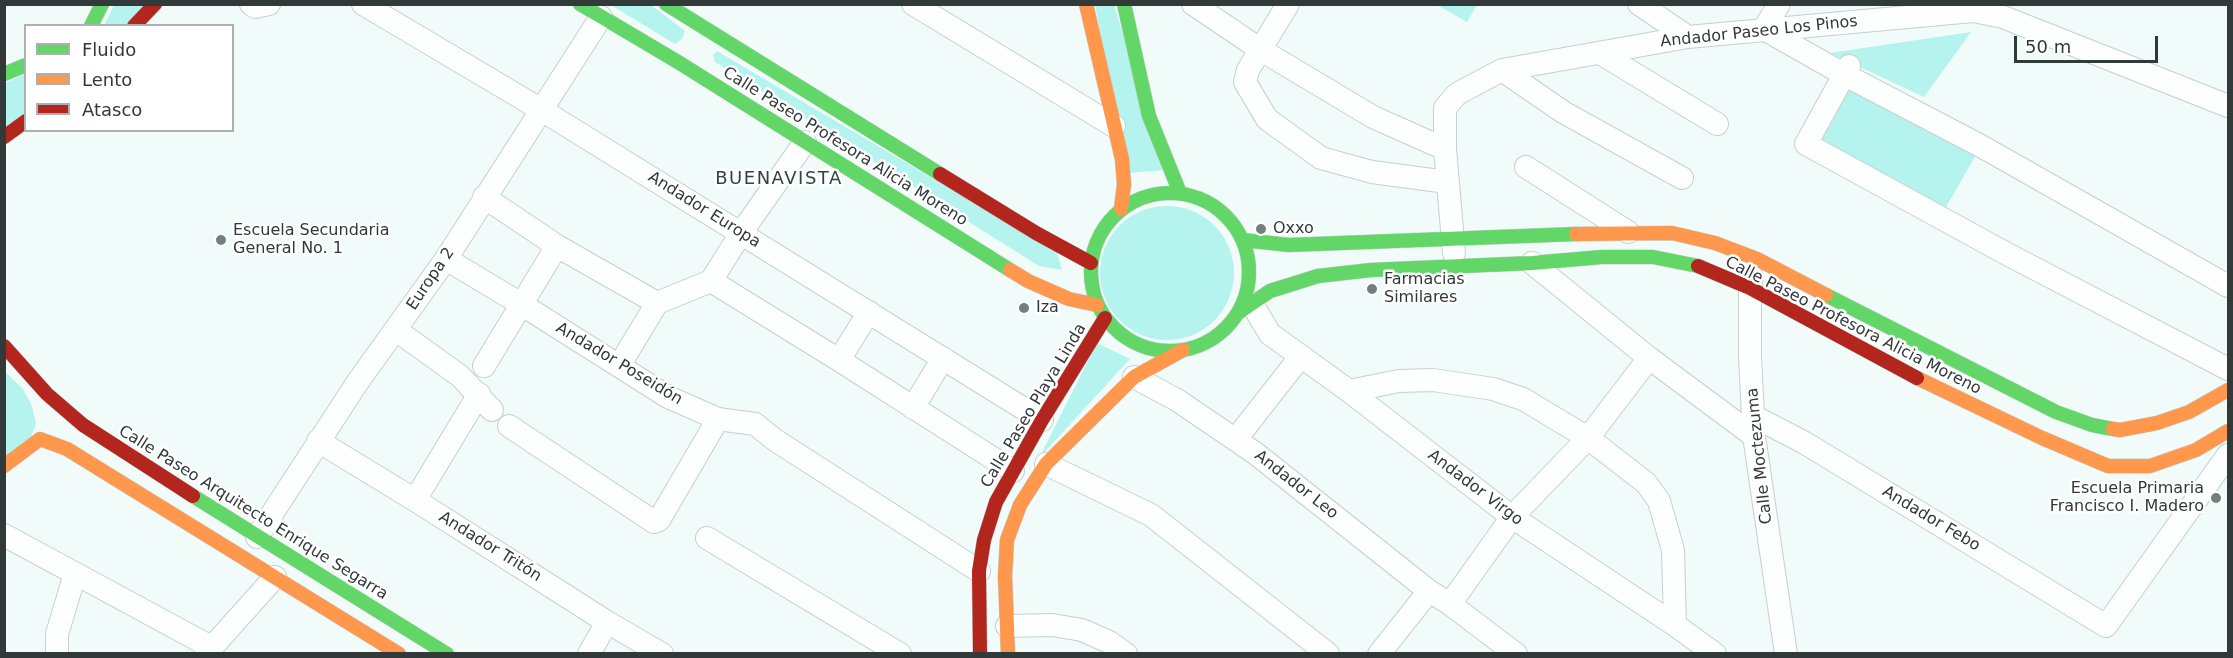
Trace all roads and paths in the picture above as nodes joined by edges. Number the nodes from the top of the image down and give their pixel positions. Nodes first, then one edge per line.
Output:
1 (102, 4) edge
2 (155, 4) edge
3 (251, 4) edge
4 (269, 4) edge
5 (363, 4) edge
6 (580, 4) edge
7 (666, 4) edge
8 (913, 4) edge
9 (1086, 4) edge
10 (1124, 4) edge
11 (1193, 4) edge
12 (1288, 4) edge
13 (1639, 4) edge
14 (1779, 4) edge
15 (1945, 9) edge
16 (601, 17) junction
17 (92, 24) edge
18 (136, 24) edge
19 (1764, 29) junction
20 (1688, 38) junction
21 (1261, 50) junction
22 (1600, 53) junction
23 (24, 66) edge
24 (1502, 70) junction
25 (1847, 71) junction
26 (4, 74) edge
27 (2229, 106) edge
28 (540, 109) junction
29 (24, 122) edge
30 (1717, 124) dead end
31 (1114, 126) junction
32 (4, 137) edge
33 (805, 142) junction
34 (1445, 149) junction
35 (1527, 167) dead end
36 (1682, 178) dead end
37 (1447, 182) junction
38 (1180, 193) junction
39 (484, 197) junction
40 (1121, 209) junction
41 (1628, 232) junction
42 (741, 233) junction
43 (1453, 239) junction
44 (1243, 240) junction
45 (557, 246) junction
46 (446, 259) junction
47 (1757, 259) junction
48 (1091, 263) junction
49 (1532, 263) junction
50 (1455, 266) junction
51 (711, 281) junction
52 (2229, 286) edge
53 (1750, 288) junction
54 (657, 303) junction
55 (521, 304) junction
56 (1097, 304) junction
57 (1245, 308) junction
58 (869, 312) junction
59 (1105, 318) junction
60 (396, 330) junction
61 (4, 346) edge
62 (1183, 350) junction
63 (1301, 356) junction
64 (943, 358) junction
65 (1649, 358) junction
66 (839, 360) junction
67 (484, 366) dead end
68 (619, 366) junction
69 (2229, 369) edge
70 (1134, 377) junction
71 (2229, 390) edge
72 (1349, 392) junction
73 (47, 394) junction
74 (914, 408) junction
75 (718, 419) junction
76 (1042, 420) junction
77 (509, 426) dead end
78 (1754, 426) junction
79 (2229, 431) edge
80 (1588, 438) junction
81 (40, 439) junction
82 (1236, 440) junction
83 (318, 441) junction
84 (2229, 454) edge
85 (1046, 464) junction
86 (4, 466) edge
87 (1013, 471) junction
88 (416, 500) junction
89 (1512, 517) junction
90 (4, 535) edge
91 (257, 537) junction
92 (707, 538) dead end
93 (980, 571) junction
94 (75, 574) junction
95 (276, 577) junction
96 (1429, 591) junction
97 (1450, 604) junction
98 (608, 622) junction
99 (1675, 625) junction
100 (1007, 626) junction
101 (209, 650) edge
102 (1788, 652) edge
103 (57, 654) edge
104 (399, 654) edge
105 (447, 654) edge
106 (589, 654) edge
107 (662, 654) edge
108 (900, 654) edge
109 (980, 654) edge
110 (1008, 654) edge
111 (1126, 654) edge
112 (1328, 654) edge
113 (1379, 654) edge
114 (1516, 654) edge
115 (1714, 654) edge

1 - 17 street
2 - 18 street
3 - 4 street
5 - 28 street, Andador Europa
6 - 16 street, Calle Paseo Profesora Alicia Moreno
7 - 48 street, Calle Paseo Profesora Alicia Moreno
8 - 31 street
9 - 31 street
10 - 38 street
11 - 21 street
12 - 21 street
13 - 20 street
14 - 19 street
15 - 19 street, Andador Paseo Los Pinos
15 - 27 street, Andador Paseo Los Pinos
16 - 28 street, Europa 2
16 - 33 street, Calle Paseo Profesora Alicia Moreno
19 - 20 street, Andador Paseo Los Pinos
19 - 25 street
20 - 22 street, Andador Paseo Los Pinos
21 - 34 street
21 - 37 street
22 - 24 street, Andador Paseo Los Pinos
22 - 30 street
23 - 26 street
24 - 34 street, Andador Paseo Los Pinos
24 - 36 street
25 - 52 street
25 - 69 street
28 - 39 street, Europa 2
28 - 42 street, Andador Europa
29 - 32 street
31 - 40 street
33 - 42 street
33 - 56 street, Calle Paseo Profesora Alicia Moreno
34 - 37 street, Andador Paseo Los Pinos
35 - 41 street
37 - 43 street, Andador Paseo Los Pinos
38 - 40 street
38 - 44 street
39 - 45 street
39 - 46 street, Europa 2
40 - 48 street
41 - 43 street, Calle Paseo Profesora Alicia Moreno
41 - 47 street, Calle Paseo Profesora Alicia Moreno
42 - 51 street
42 - 58 street, Andador Europa
43 - 44 street, Calle Paseo Profesora Alicia Moreno
43 - 50 street, Andador Paseo Los Pinos
44 - 57 street
45 - 54 street
45 - 55 street
46 - 55 street, Andador Poseidón
46 - 60 street, Europa 2
47 - 53 street, Calle Moctezuma
47 - 71 street, Calle Paseo Profesora Alicia Moreno
48 - 56 street
49 - 50 street, Calle Paseo Profesora Alicia Moreno
49 - 53 street, Calle Paseo Profesora Alicia Moreno
49 - 65 street, Andador Febo
50 - 57 street, Calle Paseo Profesora Alicia Moreno
51 - 54 street
51 - 66 street
53 - 78 street, Calle Moctezuma
53 - 79 street, Calle Paseo Profesora Alicia Moreno
54 - 68 street
55 - 67 street
55 - 68 street, Andador Poseidón
56 - 59 street
57 - 62 street
57 - 63 street, Andador Virgo
58 - 64 street, Andador Europa
58 - 66 street
59 - 62 street
59 - 76 street, Calle Paseo Playa Linda
60 - 83 street, Europa 2
60 - 88 street
61 - 73 street, Calle Paseo Arquitecto Enrique Segarra
62 - 70 street
63 - 72 street, Andador Virgo
63 - 82 street
64 - 74 street
64 - 76 street, Andador Europa
65 - 78 street, Andador Febo
65 - 80 street
66 - 74 street
68 - 75 street, Andador Poseidón
70 - 82 street, Andador Leo
70 - 85 street
72 - 80 street
72 - 89 street, Andador Virgo
73 - 81 street
73 - 91 street, Calle Paseo Arquitecto Enrique Segarra
74 - 87 street
75 - 77 street
75 - 93 street, Andador Poseidón
76 - 87 street, Calle Paseo Playa Linda
78 - 84 street, Andador Febo
78 - 102 street, Calle Moctezuma
80 - 89 street
80 - 99 street
81 - 86 street
81 - 95 street
82 - 96 street, Andador Leo
83 - 88 street, Andador Tritón
83 - 91 street, Europa 2
85 - 100 street
85 - 112 street
87 - 93 street, Calle Paseo Playa Linda
88 - 98 street, Andador Tritón
89 - 97 street
89 - 99 street, Andador Virgo
90 - 94 street
91 - 105 street, Calle Paseo Arquitecto Enrique Segarra
92 - 108 street
93 - 109 street, Calle Paseo Playa Linda
94 - 101 street
94 - 103 street
95 - 101 street
95 - 104 street
96 - 97 street, Andador Leo
96 - 113 street
97 - 114 street, Andador Leo
98 - 106 street
98 - 107 street, Andador Tritón
99 - 115 street, Andador Virgo
100 - 110 street
100 - 111 street

